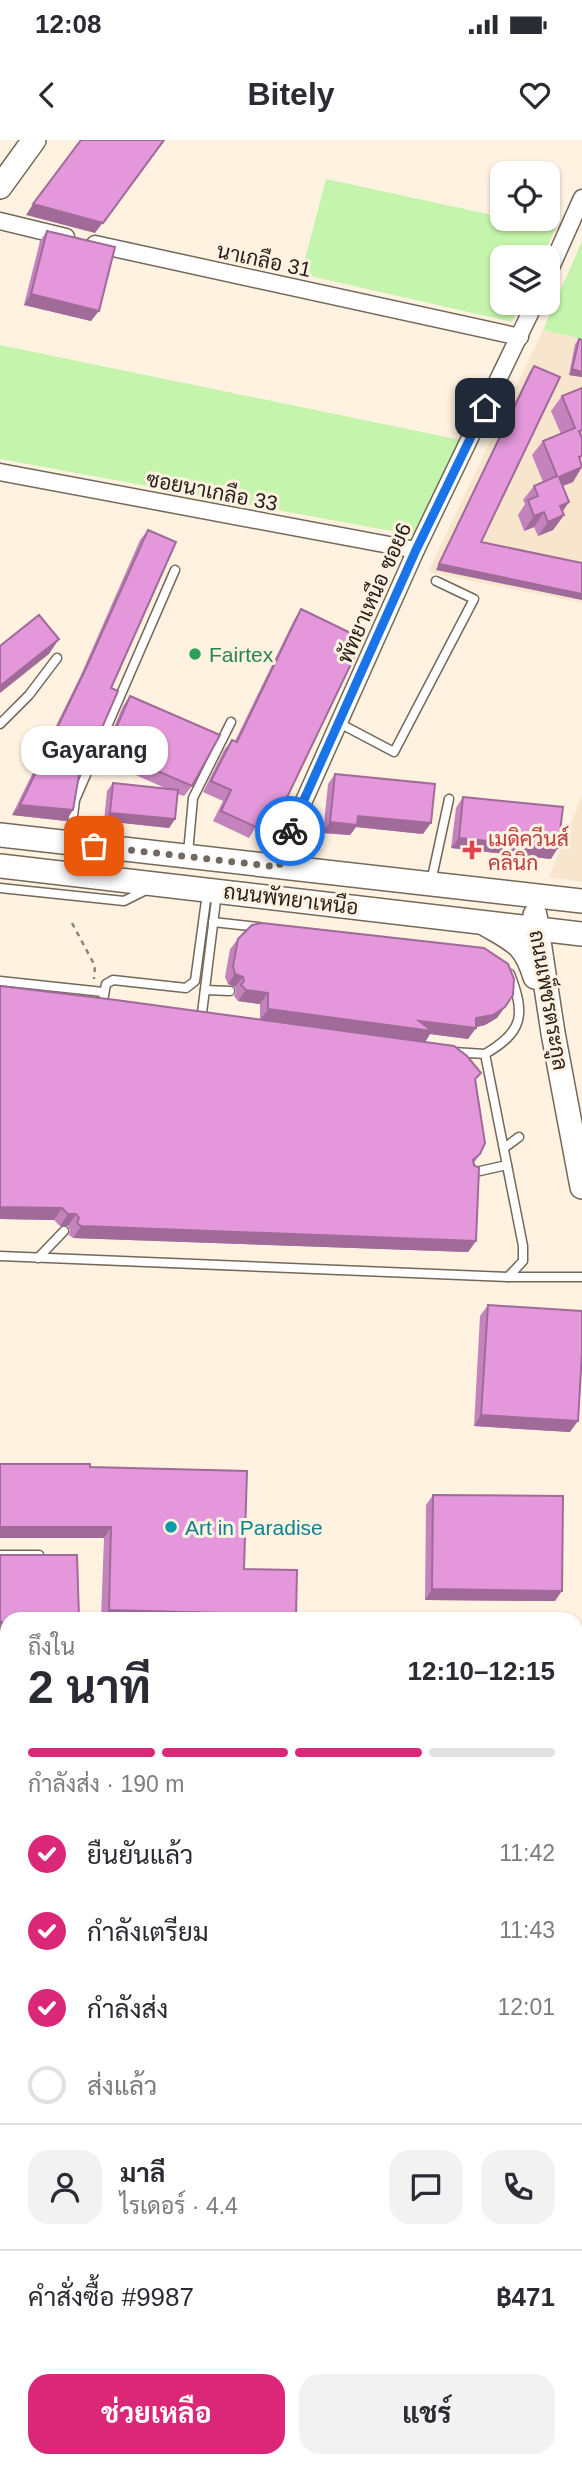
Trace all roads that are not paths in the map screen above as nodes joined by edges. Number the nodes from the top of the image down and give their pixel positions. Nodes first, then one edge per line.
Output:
1 (34, 140) edge
2 (3, 178) edge
3 (582, 198) edge
4 (0, 221) edge
5 (560, 247) edge
6 (530, 315) edge
7 (520, 337) junction
8 (0, 472) edge
9 (416, 550) junction
10 (175, 570) dead end
11 (436, 581) dead end
12 (57, 658) edge
13 (231, 722) dead end
14 (339, 723) junction
15 (0, 724) edge
16 (449, 799) dead end
17 (0, 835) edge
18 (70, 843) junction
19 (188, 856) junction
20 (0, 866) edge
21 (279, 867) junction
22 (157, 884) junction
23 (431, 884) junction
24 (0, 888) edge
25 (212, 890) junction
26 (531, 895) junction
27 (582, 901) edge
28 (479, 920) junction
29 (214, 922) junction
30 (536, 927) junction
31 (267, 928) edge
32 (582, 934) edge
33 (506, 965) edge
34 (0, 981) edge
35 (205, 990) junction
36 (230, 991) dead end
37 (103, 992) junction
38 (125, 1009) edge
39 (180, 1016) edge
40 (194, 1018) junction
41 (207, 1019) edge
42 (553, 1033) junction
43 (438, 1050) edge
44 (485, 1054) junction
45 (519, 1137) dead end
46 (504, 1148) junction
47 (508, 1165) junction
48 (471, 1173) edge
49 (581, 1174) edge
50 (64, 1231) dead end
51 (0, 1256) edge
52 (38, 1258) junction
53 (508, 1277) junction
54 (582, 1277) edge
55 (0, 1555) edge
56 (51, 1555) edge

1 - 2 main road
3 - 5 street
4 - 7 street, นาเกลือ 31
6 - 7 street, พัทยาเหนือ ซอย6
7 - 9 street, พัทยาเหนือ ซอย6
8 - 9 street, ซอยนาเกลือ 33
9 - 14 street, พัทยาเหนือ ซอย6
10 - 18 lane
11 - 14 lane
12 - 15 lane
13 - 19 lane
14 - 21 street, พัทยาเหนือ ซอย6
16 - 23 lane
17 - 18 main road, ถนนพัทยาเหนือ
18 - 19 main road, ถนนพัทยาเหนือ
19 - 21 main road, ถนนพัทยาเหนือ
20 - 22 main road, ถนนพัทยาเหนือ
21 - 23 main road, ถนนพัทยาเหนือ
22 - 24 lane
22 - 25 main road, ถนนพัทยาเหนือ
23 - 26 main road, ถนนพัทยาเหนือ
25 - 28 main road, ถนนพัทยาเหนือ
25 - 29 lane
25 - 37 lane
26 - 27 main road, ถนนพัทยาเหนือ
26 - 30 main road, ถนนเพ็ชรตระกูล
28 - 30 main road, ถนนพัทยาเหนือ
28 - 42 main road
29 - 31 lane
29 - 35 lane
30 - 32 main road, ถนนพัทยาเหนือ
30 - 42 main road, ถนนเพ็ชรตระกูล
33 - 44 lane
34 - 37 lane
35 - 36 lane
35 - 40 lane
37 - 38 lane
39 - 40 lane
40 - 41 lane
42 - 49 main road, ถนนเพ็ชรตระกูล
43 - 44 lane
44 - 46 lane
45 - 46 lane
46 - 47 lane
47 - 48 lane
47 - 53 lane
50 - 52 lane
51 - 52 lane
52 - 53 lane
53 - 54 lane
55 - 56 lane

